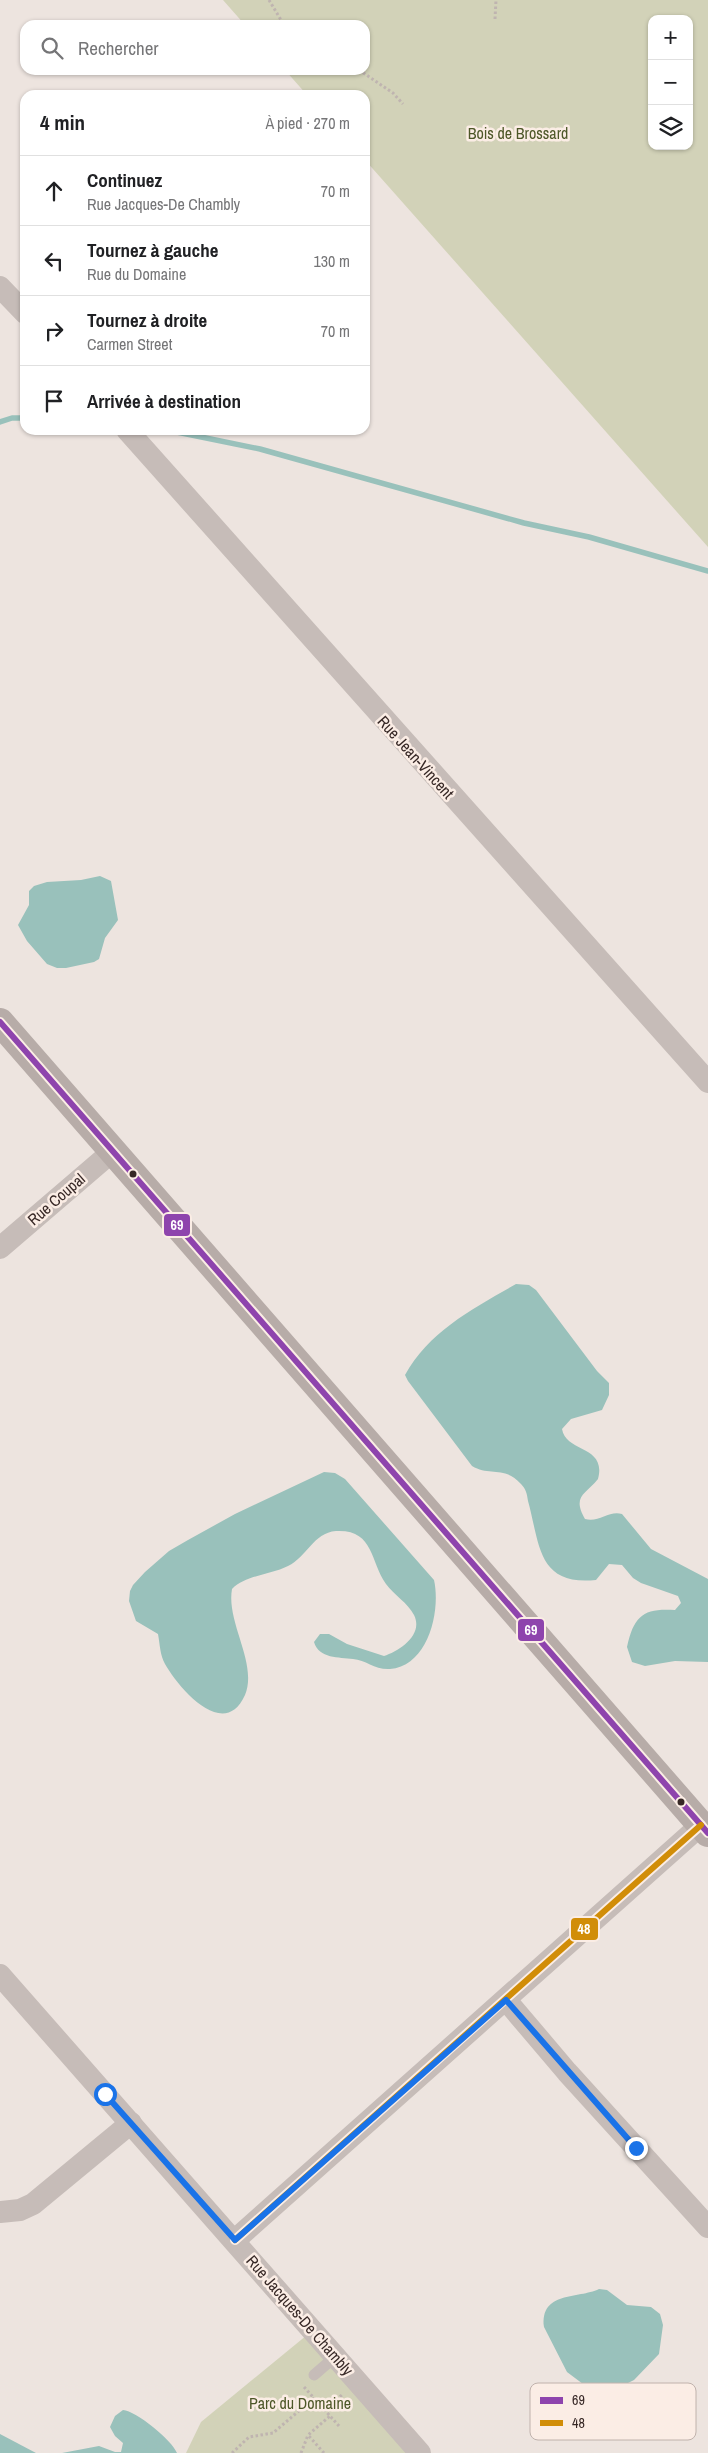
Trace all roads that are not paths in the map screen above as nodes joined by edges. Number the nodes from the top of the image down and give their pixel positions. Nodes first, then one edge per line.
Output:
1 (0, 287) edge
2 (20, 308) edge
3 (130, 435) edge
4 (0, 1022) edge
5 (708, 1082) edge
6 (113, 1152) junction
7 (0, 1248) edge
8 (704, 1829) edge
9 (0, 1975) edge
10 (506, 2000) junction
11 (131, 2123) junction
12 (0, 2212) edge
13 (708, 2228) edge
14 (235, 2240) junction
15 (336, 2356) junction
16 (314, 2375) dead end
17 (420, 2453) edge

1 - 2 street
3 - 5 street, Rue Jean-Vincent
4 - 6 street
6 - 7 street, Rue Coupal
6 - 8 street
8 - 10 street
9 - 11 street, Rue Jacques-De Chambly
10 - 13 street
10 - 14 street
11 - 12 street
11 - 14 street, Rue Jacques-De Chambly
14 - 15 street, Rue Jacques-De Chambly
15 - 16 lane
15 - 17 street, Rue Jacques-De Chambly

